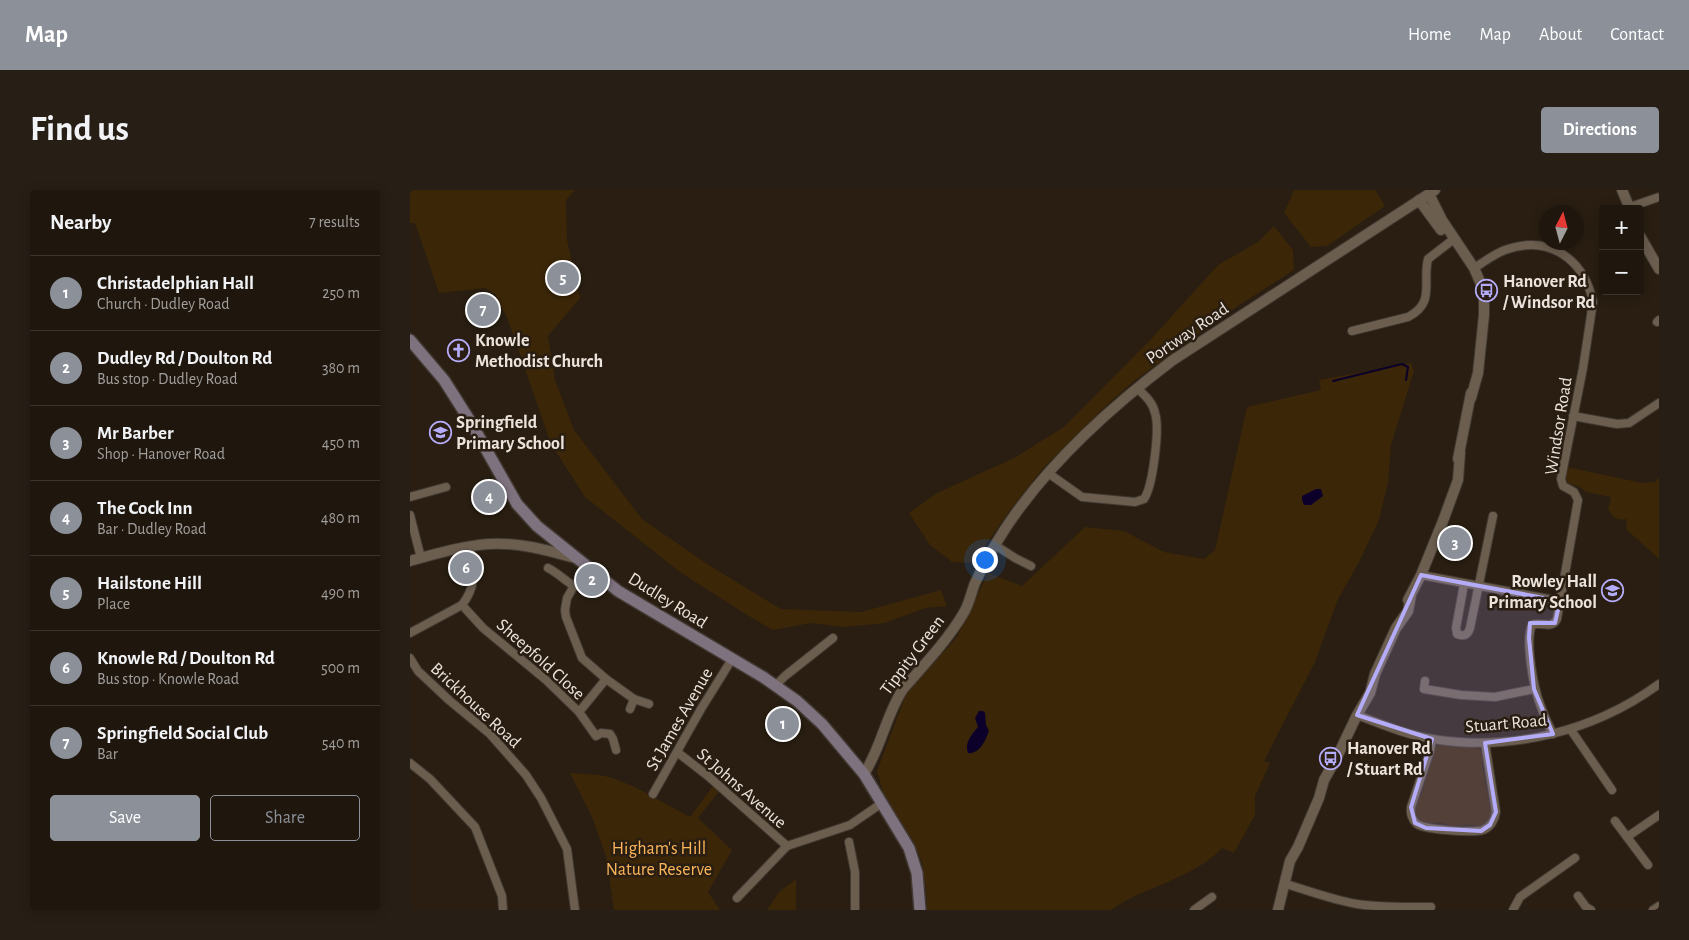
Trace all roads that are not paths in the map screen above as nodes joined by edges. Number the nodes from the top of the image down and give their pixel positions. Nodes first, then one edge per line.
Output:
1 (1622, 190) edge
2 (1627, 190) edge
3 (1428, 195) edge
4 (1659, 197) edge
5 (1629, 205) edge
6 (1630, 205) edge
7 (1638, 205) edge
8 (1452, 240) junction
9 (1644, 243) edge
10 (1471, 269) junction
11 (1659, 269) edge
12 (1352, 331) dead end
13 (410, 340) edge
14 (1137, 388) junction
15 (1659, 403) edge
16 (1573, 416) junction
17 (1048, 473) junction
18 (446, 487) dead end
19 (410, 497) edge
20 (410, 515) edge
21 (1493, 516) dead end
22 (995, 545) junction
23 (470, 547) junction
24 (421, 558) junction
25 (575, 558) junction
26 (410, 561) edge
27 (1031, 566) dead end
28 (548, 568) dead end
29 (1421, 575) junction
30 (975, 584) joint
31 (1464, 584) junction
32 (1480, 585) junction
33 (1560, 601) junction
34 (462, 605) junction
35 (410, 634) edge
36 (833, 638) dead end
37 (410, 658) edge
38 (732, 660) junction
39 (606, 679) junction
40 (1425, 682) dead end
41 (1659, 684) edge
42 (776, 685) junction
43 (1534, 689) junction
44 (634, 699) junction
45 (648, 704) dead end
46 (630, 709) dead end
47 (579, 712) junction
48 (1357, 715) junction
49 (1571, 730) junction
50 (1552, 734) junction
51 (1432, 739) junction
52 (1485, 743) junction
53 (616, 750) dead end
54 (678, 752) junction
55 (410, 763) edge
56 (864, 774) junction
57 (1612, 790) dead end
58 (653, 794) dead end
59 (882, 803) junction
60 (1659, 815) edge
61 (1615, 821) dead end
62 (1627, 837) junction
63 (849, 842) dead end
64 (787, 846) junction
65 (1575, 858) dead end
66 (1648, 865) dead end
67 (1286, 884) junction
68 (1578, 896) dead end
69 (1212, 897) dead end
70 (737, 898) dead end
71 (1659, 906) edge
72 (1431, 907) dead end
73 (503, 910) edge
74 (575, 910) edge
75 (856, 910) edge
76 (920, 910) edge
77 (1194, 910) edge
78 (1278, 910) edge
79 (1513, 910) edge
80 (1591, 910) edge
81 (1653, 910) edge

1 - 5 street
2 - 6 street
3 - 8 street
3 - 14 street, Portway Road
4 - 7 street
8 - 10 street
8 - 12 street
9 - 11 street
10 - 16 street, Windsor Road
10 - 29 street
13 - 25 main road, Dudley Road
14 - 17 street, Portway Road
14 - 17 street
15 - 16 street
16 - 33 street, Windsor Road
17 - 22 street, Portway Road
18 - 19 street
20 - 24 street
21 - 32 street
22 - 27 street
22 - 30 street, Portway Road
23 - 24 street
23 - 25 street
23 - 34 street
24 - 26 street
25 - 38 main road, Dudley Road
28 - 39 street
29 - 31 street
29 - 48 street
30 - 56 street, Tippity Green
31 - 32 street
31 - 32 street
32 - 33 street
33 - 43 street, Windsor Road
34 - 35 street
34 - 47 street, Sheepfold Close
36 - 42 street
37 - 74 street, Brickhouse Road
38 - 42 main road, Dudley Road
38 - 54 street, St James Avenue
39 - 44 street
39 - 47 street
40 - 43 street
41 - 49 street, Stuart Road
42 - 56 main road, Dudley Road
43 - 50 street, Windsor Road
44 - 45 street
44 - 46 street
47 - 53 street, Sheepfold Close
48 - 51 street, Stuart Road
48 - 67 street
49 - 50 street, Stuart Road
49 - 57 street, Stuart Road
50 - 52 street, Stuart Road
51 - 52 street, Stuart Road
51 - 52 street
54 - 58 street, St James Avenue
54 - 64 street, St Johns Avenue
55 - 73 street
56 - 59 main road, Dudley Road
59 - 64 street
59 - 76 main road, Dudley Road
60 - 62 street
61 - 62 street
62 - 66 street
63 - 75 street
64 - 70 street
65 - 79 street
67 - 72 street
67 - 78 street
68 - 80 street
69 - 77 street
71 - 81 street

